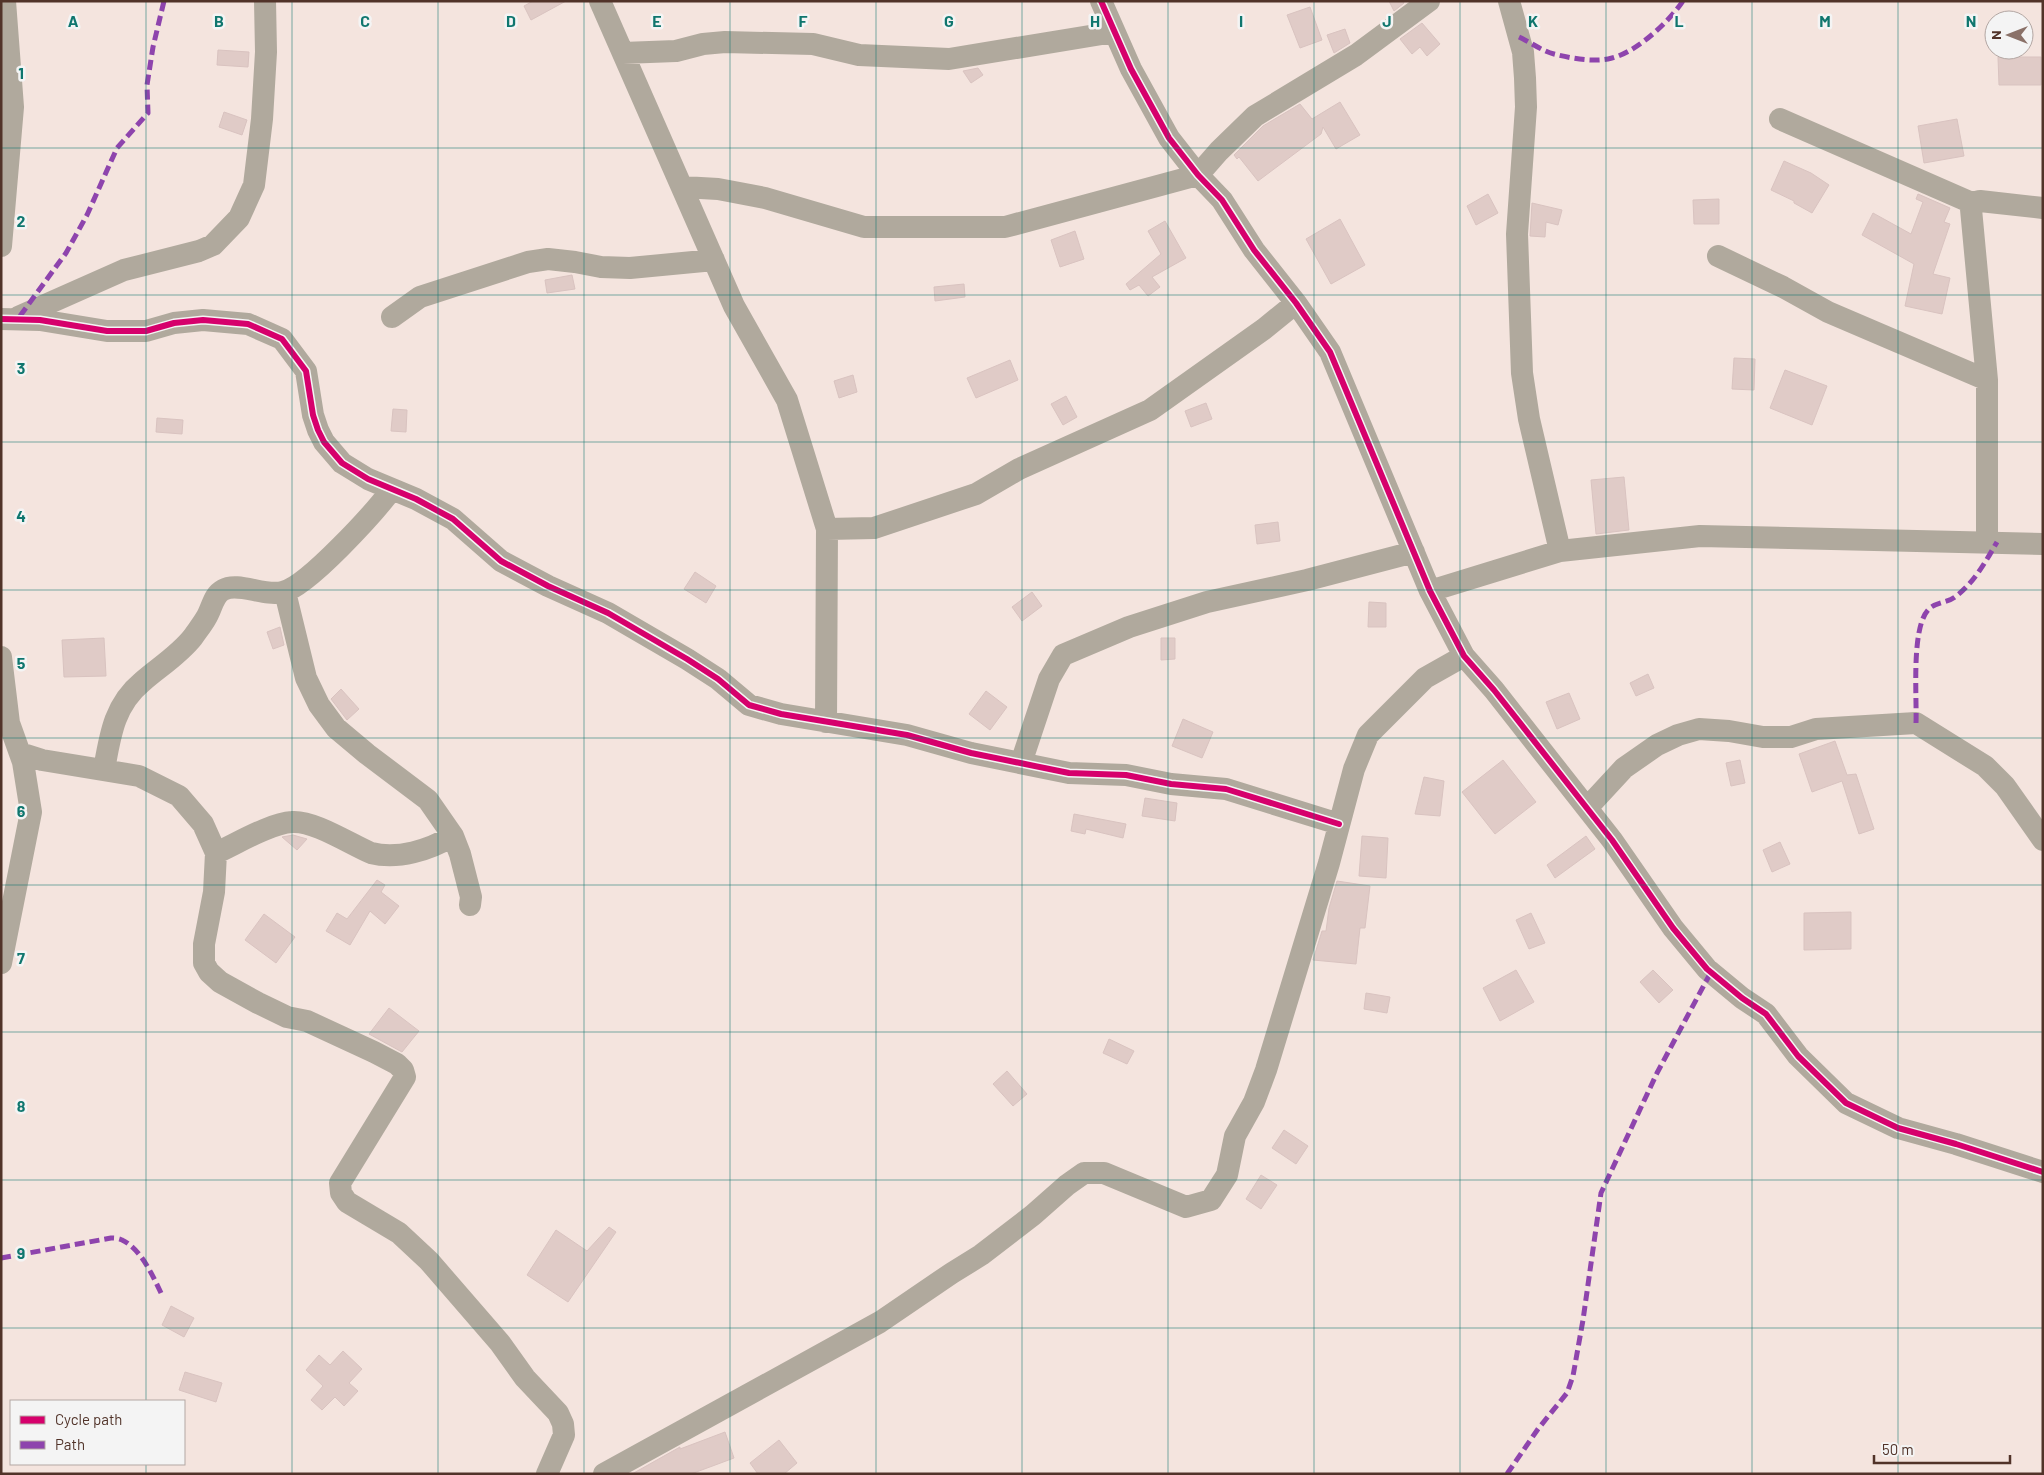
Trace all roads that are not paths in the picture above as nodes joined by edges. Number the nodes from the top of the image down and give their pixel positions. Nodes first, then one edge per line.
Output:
1 (5, 1) edge
2 (265, 1) edge
3 (600, 1) edge
4 (1429, 1) edge
5 (1509, 1) edge
6 (1106, 4) edge
7 (1114, 32) junction
8 (623, 53) junction
9 (1780, 119) dead end
10 (1198, 175) junction
11 (683, 188) junction
12 (1972, 203) junction
13 (2043, 208) edge
14 (1, 246) edge
15 (1718, 256) dead end
16 (714, 260) junction
17 (1296, 303) junction
18 (392, 317) dead end
19 (6, 319) edge
20 (1987, 380) junction
21 (392, 489) junction
22 (827, 529) junction
23 (1987, 542) junction
24 (2043, 544) edge
25 (1560, 551) junction
26 (1414, 552) junction
27 (1430, 591) junction
28 (284, 592) junction
29 (1464, 656) junction
30 (1, 657) edge
31 (826, 722) junction
32 (15, 758) edge
33 (1021, 763) junction
34 (104, 770) junction
35 (1587, 808) junction
36 (1339, 824) junction
37 (453, 836) junction
38 (2043, 840) edge
39 (216, 853) junction
40 (470, 905) dead end
41 (1, 963) edge
42 (2043, 1172) edge
43 (547, 1474) edge
44 (604, 1474) edge

1 - 14 street
2 - 19 street
3 - 8 street
4 - 10 street
5 - 25 street
6 - 7 street
7 - 8 street
7 - 10 street
8 - 11 street
9 - 12 street
10 - 11 street
10 - 17 street
11 - 16 street
12 - 13 street
12 - 20 street
15 - 20 street
16 - 18 street
16 - 22 street
17 - 22 street
17 - 26 street
19 - 21 street
20 - 23 street
21 - 28 street
21 - 31 street
22 - 31 street
23 - 24 street
23 - 25 street
25 - 27 street
26 - 27 street
26 - 33 street
27 - 29 street
28 - 34 street
28 - 37 street
29 - 35 street
29 - 36 street
30 - 32 street
31 - 33 street
32 - 34 street
32 - 41 street
33 - 36 street
34 - 39 street
35 - 38 street
35 - 42 street
36 - 44 street
37 - 39 street
37 - 40 street
39 - 43 street

